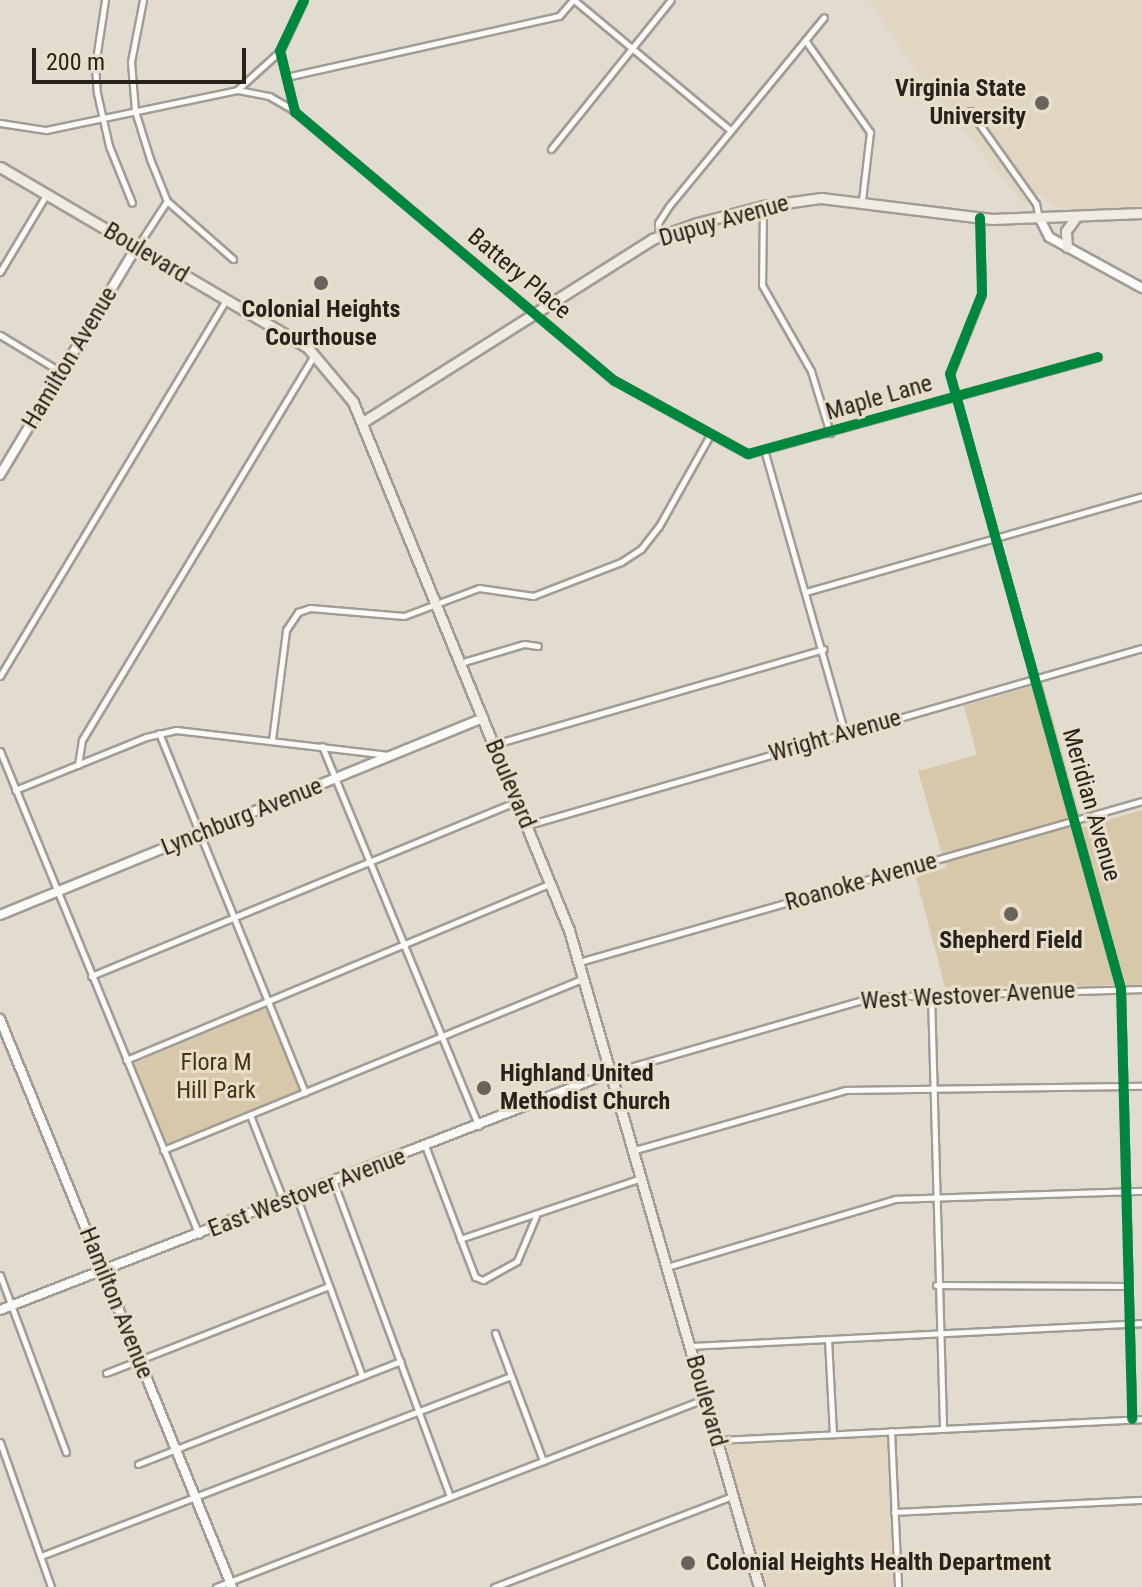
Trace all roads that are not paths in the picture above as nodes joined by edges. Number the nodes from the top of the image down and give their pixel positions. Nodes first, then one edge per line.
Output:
1 (105, 0) edge
2 (143, 0) edge
3 (304, 0) edge
4 (574, 0) edge
5 (671, 0) edge
6 (824, 17) dead end
7 (805, 40) junction
8 (631, 49) junction
9 (280, 51) junction
10 (286, 77) junction
11 (237, 90) junction
12 (135, 111) junction
13 (970, 111) dead end
14 (295, 112) junction
15 (101, 118) junction
16 (0, 123) edge
17 (730, 130) junction
18 (551, 149) dead end
19 (0, 167) edge
20 (47, 194) junction
21 (862, 200) junction
22 (167, 201) junction
23 (132, 203) dead end
24 (763, 206) junction
25 (1142, 213) edge
26 (980, 218) junction
27 (1075, 218) junction
28 (1040, 219) junction
29 (659, 236) junction
30 (1067, 247) junction
31 (136, 248) junction
32 (233, 259) dead end
33 (0, 272) edge
34 (1142, 288) edge
35 (225, 301) junction
36 (534, 313) junction
37 (0, 335) edge
38 (315, 354) junction
39 (1098, 357) dead end
40 (62, 372) junction
41 (955, 397) junction
42 (363, 422) junction
43 (830, 433) junction
44 (710, 435) junction
45 (765, 453) junction
46 (0, 475) edge
47 (1142, 496) edge
48 (995, 538) junction
49 (806, 592) junction
50 (435, 606) junction
51 (538, 646) dead end
52 (1142, 648) edge
53 (824, 649) junction
54 (459, 664) junction
55 (0, 676) edge
56 (1035, 679) junction
57 (483, 718) junction
58 (159, 733) junction
59 (845, 733) junction
60 (272, 740) junction
61 (494, 745) junction
62 (322, 746) junction
63 (0, 751) edge
64 (394, 755) junction
65 (78, 765) junction
66 (336, 779) junction
67 (15, 790) junction
68 (518, 801) junction
69 (1142, 801) edge
70 (1075, 820) junction
71 (528, 825) junction
72 (201, 834) junction
73 (370, 862) junction
74 (552, 882) junction
75 (56, 893) junction
76 (0, 915) edge
77 (235, 918) junction
78 (404, 945) junction
79 (579, 962) junction
80 (91, 976) junction
81 (584, 979) junction
82 (1121, 989) junction
83 (1142, 989) edge
84 (931, 995) junction
85 (268, 1001) junction
86 (0, 1019) edge
87 (442, 1036) junction
88 (126, 1060) junction
89 (612, 1072) junction
90 (1124, 1086) junction
91 (1142, 1086) edge
92 (932, 1088) junction
93 (305, 1092) junction
94 (250, 1115) junction
95 (479, 1127) junction
96 (426, 1148) junction
97 (163, 1150) junction
98 (635, 1150) junction
99 (642, 1177) junction
100 (334, 1183) junction
101 (1125, 1191) junction
102 (1142, 1191) edge
103 (934, 1194) junction
104 (297, 1198) junction
105 (285, 1202) junction
106 (536, 1216) junction
107 (199, 1235) junction
108 (460, 1239) junction
109 (667, 1267) junction
110 (104, 1271) junction
111 (0, 1275) edge
112 (936, 1285) junction
113 (329, 1286) junction
114 (1127, 1286) junction
115 (12, 1305) junction
116 (0, 1310) edge
117 (1142, 1323) edge
118 (1129, 1324) junction
119 (495, 1333) dead end
120 (939, 1334) junction
121 (828, 1339) junction
122 (690, 1346) junction
123 (140, 1359) junction
124 (401, 1361) junction
125 (106, 1373) dead end
126 (362, 1376) junction
127 (511, 1376) junction
128 (705, 1399) junction
129 (419, 1411) junction
130 (1132, 1419) junction
131 (1142, 1419) edge
132 (943, 1428) junction
133 (891, 1431) junction
134 (833, 1434) junction
135 (717, 1440) junction
136 (0, 1442) edge
137 (175, 1451) junction
138 (66, 1452) dead end
139 (543, 1461) junction
140 (138, 1464) dead end
141 (450, 1496) junction
142 (733, 1496) junction
143 (193, 1498) junction
144 (1142, 1500) edge
145 (894, 1512) junction
146 (41, 1556) junction
147 (231, 1584) edge
148 (51, 1587) edge
149 (216, 1587) edge
150 (494, 1587) edge
151 (759, 1587) edge
152 (898, 1587) edge

1 - 15 street
2 - 12 street
3 - 9 street
4 - 8 street
4 - 10 street
5 - 8 street
6 - 7 street
7 - 17 street
7 - 21 street
8 - 17 street
8 - 18 street
9 - 10 street
9 - 11 street
10 - 14 street
11 - 12 street
11 - 14 street, Battery Place
12 - 15 street
12 - 22 street
13 - 28 street
14 - 36 street, Battery Place
15 - 16 street
15 - 23 street
17 - 29 street
19 - 20 main road, Boulevard
20 - 31 main road, Boulevard
20 - 33 street
21 - 24 main road, Dupuy Avenue
21 - 26 main road, Dupuy Avenue
22 - 31 street, Hamilton Avenue
22 - 32 street
24 - 29 main road, Dupuy Avenue
24 - 43 street
25 - 27 main road, Dupuy Avenue
26 - 28 main road, Dupuy Avenue
26 - 41 street, Meridian Avenue
27 - 28 main road, Dupuy Avenue
27 - 30 main road
28 - 30 street
29 - 36 main road, Dupuy Avenue
30 - 34 street
31 - 35 main road, Boulevard
31 - 40 street, Hamilton Avenue
35 - 38 main road, Boulevard
35 - 55 street
36 - 42 main road, Dupuy Avenue
36 - 44 street, Battery Place
37 - 40 street
38 - 42 main road, Boulevard
38 - 65 street
39 - 41 street, Maple Lane
40 - 46 street, Hamilton Avenue
41 - 43 street, Maple Lane
41 - 48 street, Meridian Avenue
42 - 50 main road, Boulevard
43 - 45 street, Maple Lane
44 - 45 street, Battery Place
44 - 50 street
45 - 49 street
47 - 48 street
48 - 49 street
48 - 56 street, Meridian Avenue
49 - 53 street
50 - 54 main road, Boulevard
50 - 60 street
51 - 54 street
52 - 56 street, Wright Avenue
53 - 59 street
53 - 61 street
54 - 57 main road, Boulevard
56 - 59 street, Wright Avenue
56 - 70 street, Meridian Avenue
57 - 61 main road, Boulevard
57 - 64 street, Lynchburg Avenue
58 - 60 street
58 - 65 street
58 - 72 street
59 - 71 street, Wright Avenue
60 - 62 street
61 - 68 main road, Boulevard
62 - 64 street
62 - 66 street
63 - 67 street
64 - 66 street, Lynchburg Avenue
65 - 67 street
66 - 72 street, Lynchburg Avenue
66 - 73 street
67 - 75 street
68 - 71 main road, Boulevard
68 - 73 street
69 - 70 street, Roanoke Avenue
70 - 79 street, Roanoke Avenue
70 - 82 street, Meridian Avenue
71 - 74 main road, Boulevard
72 - 75 street, Lynchburg Avenue
72 - 77 street
73 - 77 street
73 - 78 street
74 - 78 street
74 - 79 main road, Boulevard
75 - 76 street, Lynchburg Avenue
75 - 80 street
77 - 80 street
77 - 85 street
78 - 85 street
78 - 87 street
79 - 81 main road, Boulevard
80 - 88 street
81 - 87 street
81 - 89 main road, Boulevard
82 - 83 street, West Westover Avenue
82 - 84 street, West Westover Avenue
82 - 90 street, Meridian Avenue
84 - 89 street, West Westover Avenue
84 - 92 street
85 - 88 street
85 - 93 street
86 - 110 street, Hamilton Avenue
87 - 93 street
87 - 95 street
88 - 97 street
89 - 95 street, East Westover Avenue
89 - 98 main road, Boulevard
90 - 91 street
90 - 92 street
90 - 101 street, Meridian Avenue
92 - 98 street
92 - 103 street
93 - 94 street
94 - 97 street
94 - 105 street
95 - 96 street, East Westover Avenue
96 - 100 street, East Westover Avenue
96 - 108 street
97 - 107 street
98 - 99 main road, Boulevard
99 - 106 street
99 - 109 main road, Boulevard
100 - 104 street, East Westover Avenue
100 - 124 street
101 - 102 street
101 - 103 street
101 - 114 street, Meridian Avenue
103 - 109 street
103 - 112 street
104 - 105 street, East Westover Avenue
104 - 113 street
105 - 107 street, East Westover Avenue
106 - 108 street
106 - 108 street
107 - 110 street, East Westover Avenue
109 - 122 main road, Boulevard
110 - 115 street, East Westover Avenue
110 - 123 street, Hamilton Avenue
111 - 115 street
112 - 114 street
112 - 120 street
113 - 123 street
113 - 126 street
114 - 118 street, Meridian Avenue
115 - 116 street, East Westover Avenue
115 - 138 street
117 - 118 street
118 - 120 street
118 - 130 street, Meridian Avenue
119 - 127 street
120 - 121 street
120 - 132 street
121 - 122 street
121 - 134 street
122 - 128 main road, Boulevard
123 - 125 street
123 - 137 street, Hamilton Avenue
124 - 126 street
124 - 129 street
126 - 137 street
127 - 129 street
127 - 139 street
128 - 135 main road, Boulevard
128 - 139 street
129 - 141 street
129 - 143 street
130 - 131 street
130 - 132 street
132 - 133 street
133 - 134 street
133 - 145 street
134 - 135 street
135 - 142 main road, Boulevard
136 - 146 street
137 - 140 street
137 - 143 street, Hamilton Avenue
139 - 141 street
141 - 147 street
142 - 150 street
142 - 151 main road, Boulevard
143 - 146 street
143 - 147 street, Hamilton Avenue
144 - 145 street
145 - 152 street
146 - 148 street
147 - 149 street

